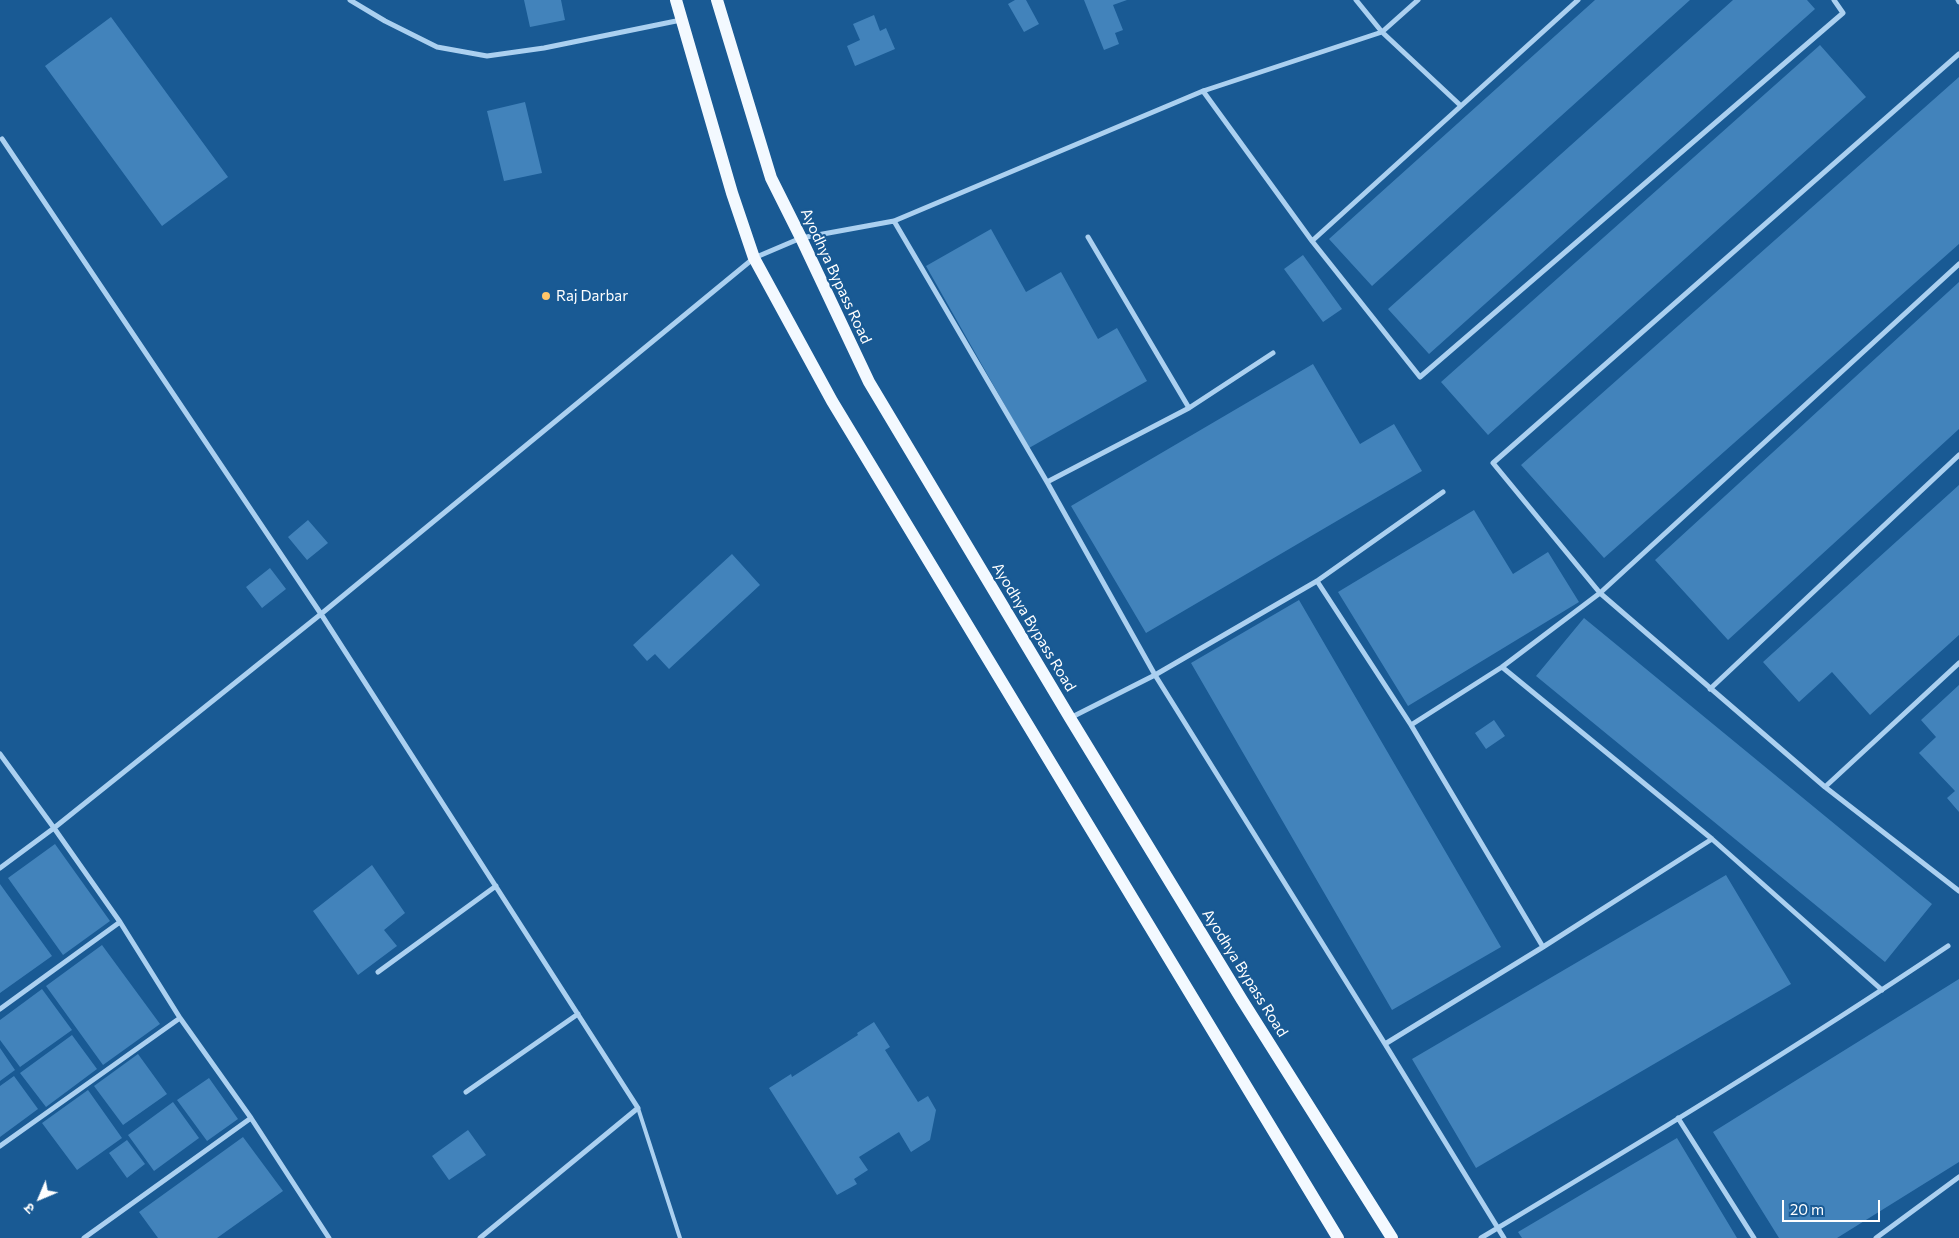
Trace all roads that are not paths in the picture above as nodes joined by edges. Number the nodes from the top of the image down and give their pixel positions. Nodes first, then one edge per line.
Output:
1 (350, 0) edge
2 (676, 0) edge
3 (717, 0) edge
4 (1356, 0) edge
5 (1418, 0) edge
6 (1578, 0) edge
7 (1834, 0) edge
8 (681, 20) junction
9 (1382, 32) junction
10 (1959, 54) edge
11 (1203, 91) junction
12 (1460, 105) junction
13 (2, 139) dead end
14 (894, 221) junction
15 (1088, 237) dead end
16 (801, 238) junction
17 (1312, 241) junction
18 (754, 258) junction
19 (1959, 264) edge
20 (1273, 353) dead end
21 (1189, 408) junction
22 (1959, 455) edge
23 (1047, 482) junction
24 (1443, 492) dead end
25 (1317, 581) junction
26 (1600, 593) junction
27 (320, 614) junction
28 (1959, 663) edge
29 (1502, 667) junction
30 (1154, 676) junction
31 (1710, 689) junction
32 (1070, 718) junction
33 (1411, 725) junction
34 (0, 754) edge
35 (1824, 787) junction
36 (54, 828) junction
37 (1712, 839) junction
38 (0, 868) edge
39 (496, 886) junction
40 (1959, 891) edge
41 (120, 922) junction
42 (1948, 946) dead end
43 (1543, 947) junction
44 (378, 972) dead end
45 (1882, 990) junction
46 (0, 1010) edge
47 (578, 1014) junction
48 (180, 1018) junction
49 (1386, 1044) junction
50 (466, 1092) dead end
51 (638, 1108) junction
52 (251, 1118) junction
53 (1678, 1118) junction
54 (0, 1146) edge
55 (1959, 1177) edge
56 (1498, 1228) junction
57 (84, 1238) edge
58 (329, 1238) edge
59 (480, 1238) edge
60 (680, 1238) edge
61 (1338, 1238) edge
62 (1392, 1238) edge
63 (1480, 1238) edge
64 (1504, 1238) edge
65 (1754, 1238) edge
66 (1876, 1238) edge

1 - 8 street
2 - 8 main road
3 - 16 main road, Ayodhya Bypass Road
4 - 9 street
5 - 9 street
6 - 12 street
7 - 17 street
8 - 18 main road
9 - 11 street
9 - 12 street
10 - 26 street
11 - 14 street
11 - 17 street
12 - 17 street
13 - 27 street
14 - 16 street
14 - 23 street
15 - 21 street
16 - 18 street
16 - 32 main road, Ayodhya Bypass Road
18 - 27 street
18 - 61 main road
19 - 26 street
20 - 21 street
21 - 23 street
22 - 31 street
23 - 30 street
24 - 25 street
25 - 30 street
25 - 33 street
26 - 29 street
26 - 31 street
27 - 36 street
27 - 39 street
28 - 35 street
29 - 33 street
29 - 37 street
30 - 32 street
30 - 49 street
31 - 35 street
32 - 62 main road, Ayodhya Bypass Road
33 - 43 street
34 - 36 street
35 - 40 street
36 - 38 street
36 - 41 street
37 - 43 street
37 - 45 street
39 - 44 street
39 - 47 street
41 - 46 street
41 - 48 street
42 - 45 street
43 - 49 street
45 - 53 street
47 - 50 street
47 - 51 street
48 - 52 street
48 - 54 street
49 - 56 street
51 - 59 street
51 - 60 lane
52 - 57 street
52 - 58 street
53 - 56 street
53 - 65 street
55 - 66 street
56 - 63 street
56 - 64 street

